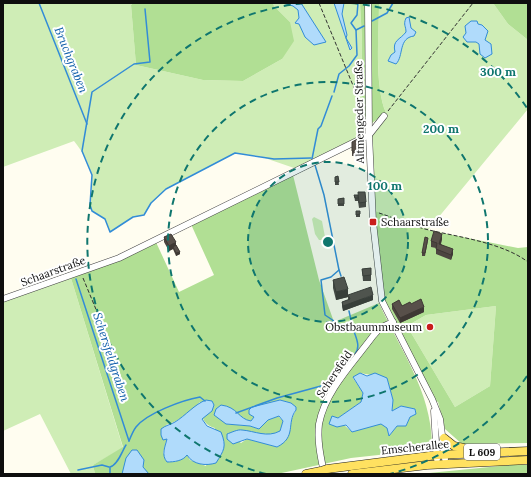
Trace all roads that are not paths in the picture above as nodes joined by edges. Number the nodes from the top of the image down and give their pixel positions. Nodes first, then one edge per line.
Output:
1 (368, 3) edge
2 (384, 116) road end
3 (369, 135) junction
4 (3, 299) edge
5 (393, 322) junction
6 (432, 399) junction
7 (444, 438) junction
8 (528, 447) edge
9 (528, 451) edge
10 (441, 455) junction
11 (528, 460) edge
12 (441, 465) junction
13 (324, 471) edge
14 (306, 474) edge
15 (352, 474) edge

1 - 3 street, Altmengeder Straße
2 - 3 street, Schaarstraße
3 - 4 street, Schaarstraße
3 - 5 street, Altmengeder Straße
5 - 6 street, Altmengeder Straße
5 - 13 street, Schersfeld
6 - 7 street, Altmengeder Straße
6 - 10 street, Altmengeder Straße
7 - 8 main road
7 - 10 street, Altmengeder Straße
9 - 10 main road, Emscherallee / L 609
10 - 12 street, Altmengeder Straße
10 - 13 main road, Emscherallee / L 609
11 - 12 main road, Emscherallee / L 609
12 - 15 main road, Emscherallee / L 609
13 - 14 main road, Emscherallee / L 609

